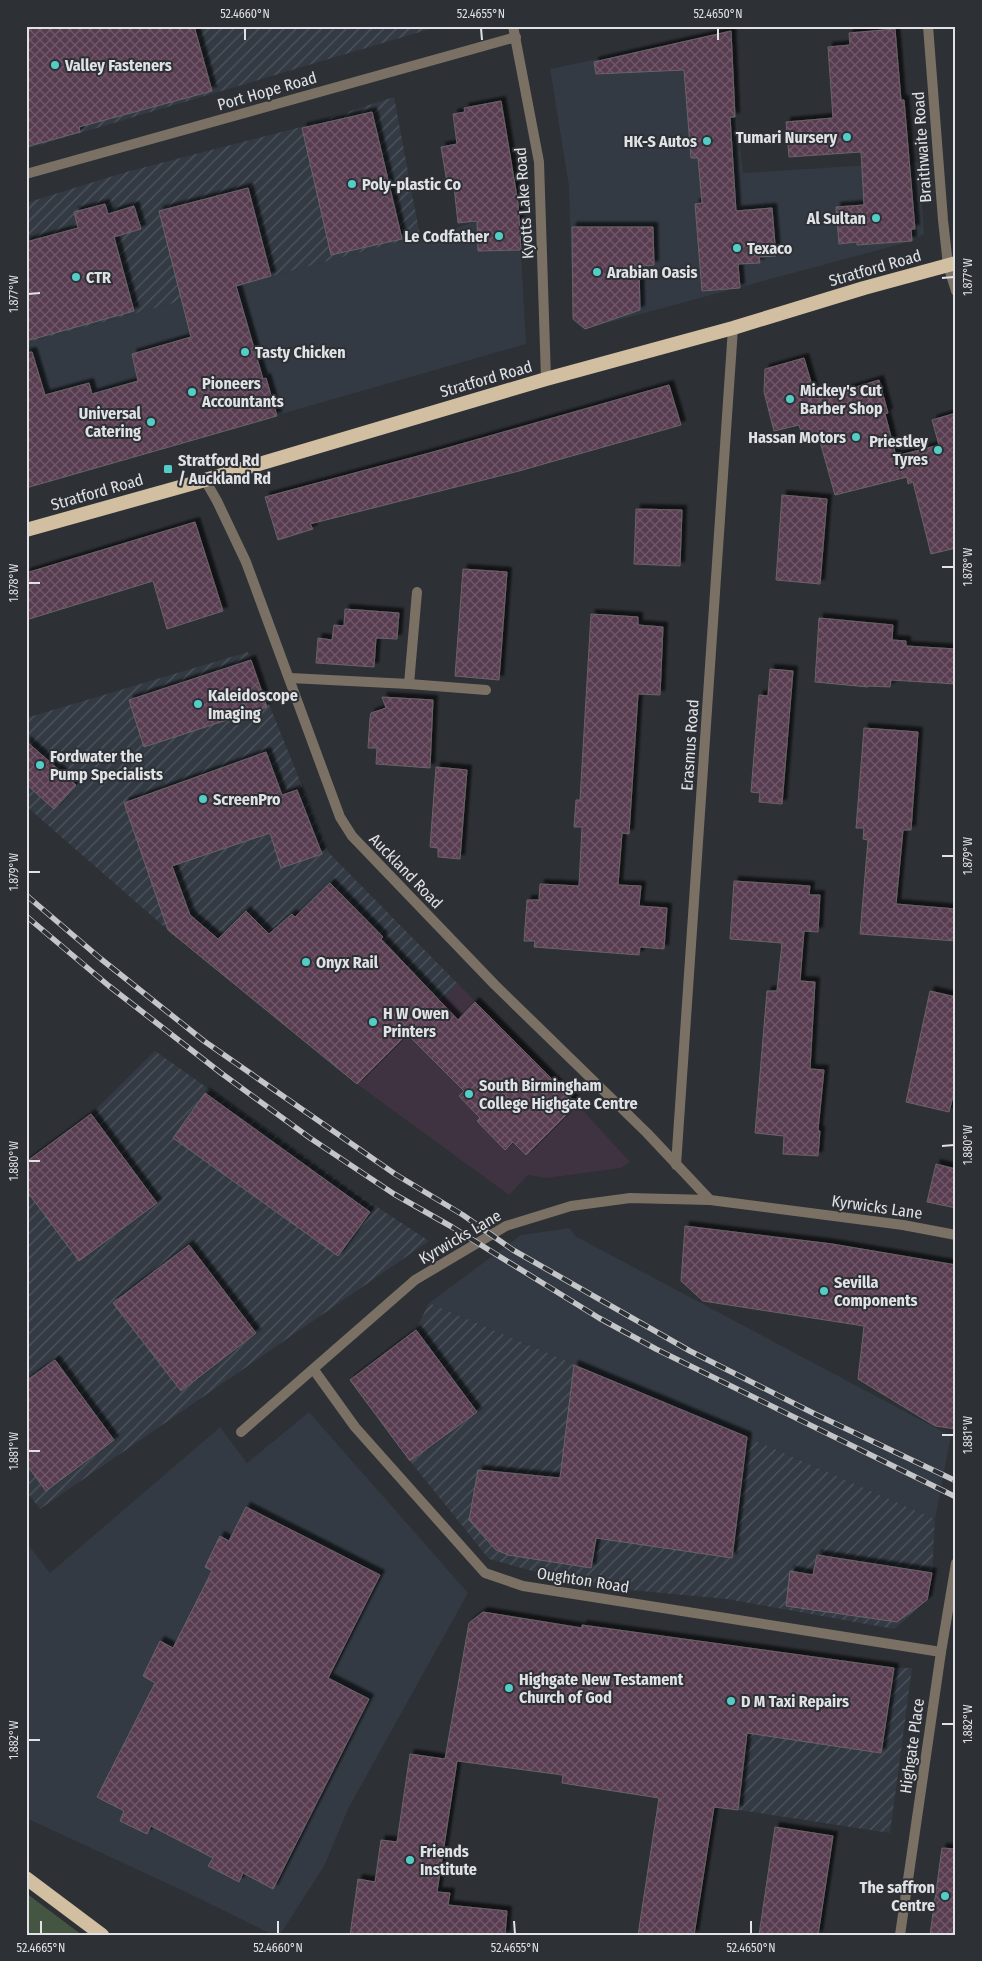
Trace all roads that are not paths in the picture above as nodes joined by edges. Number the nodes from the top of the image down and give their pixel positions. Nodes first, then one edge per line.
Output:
1 (513, 26) edge
2 (928, 26) edge
3 (516, 37) junction
4 (26, 174) edge
5 (952, 264) edge
6 (956, 291) edge
7 (733, 328) junction
8 (546, 379) junction
9 (205, 480) junction
10 (26, 530) edge
11 (417, 592) dead end
12 (290, 678) junction
13 (409, 684) junction
14 (486, 690) dead end
15 (676, 1165) junction
16 (710, 1200) junction
17 (956, 1235) edge
18 (314, 1370) junction
19 (241, 1432) dead end
20 (956, 1562) edge
21 (941, 1652) junction
22 (26, 1878) edge
23 (102, 1935) edge
24 (900, 1935) edge

1 - 3 street, Kyotts Lake Road
2 - 5 street, Braithwaite Road
3 - 4 street, Port Hope Road
3 - 8 street, Kyotts Lake Road
5 - 6 street, Braithwaite Road
5 - 7 highway, Stratford Road
7 - 8 highway, Stratford Road
7 - 15 street, Erasmus Road
8 - 9 highway, Stratford Road
9 - 10 highway, Stratford Road
9 - 12 street, Auckland Road
11 - 13 street
12 - 13 street
12 - 15 street, Auckland Road
13 - 14 street
15 - 16 street, Auckland Road
16 - 17 street, Kyrwicks Lane
16 - 18 street, Kyrwicks Lane
18 - 19 street, Kyrwicks Lane
18 - 21 street, Oughton Road
20 - 21 street, Highgate Place
21 - 24 street, Highgate Place
22 - 23 highway

